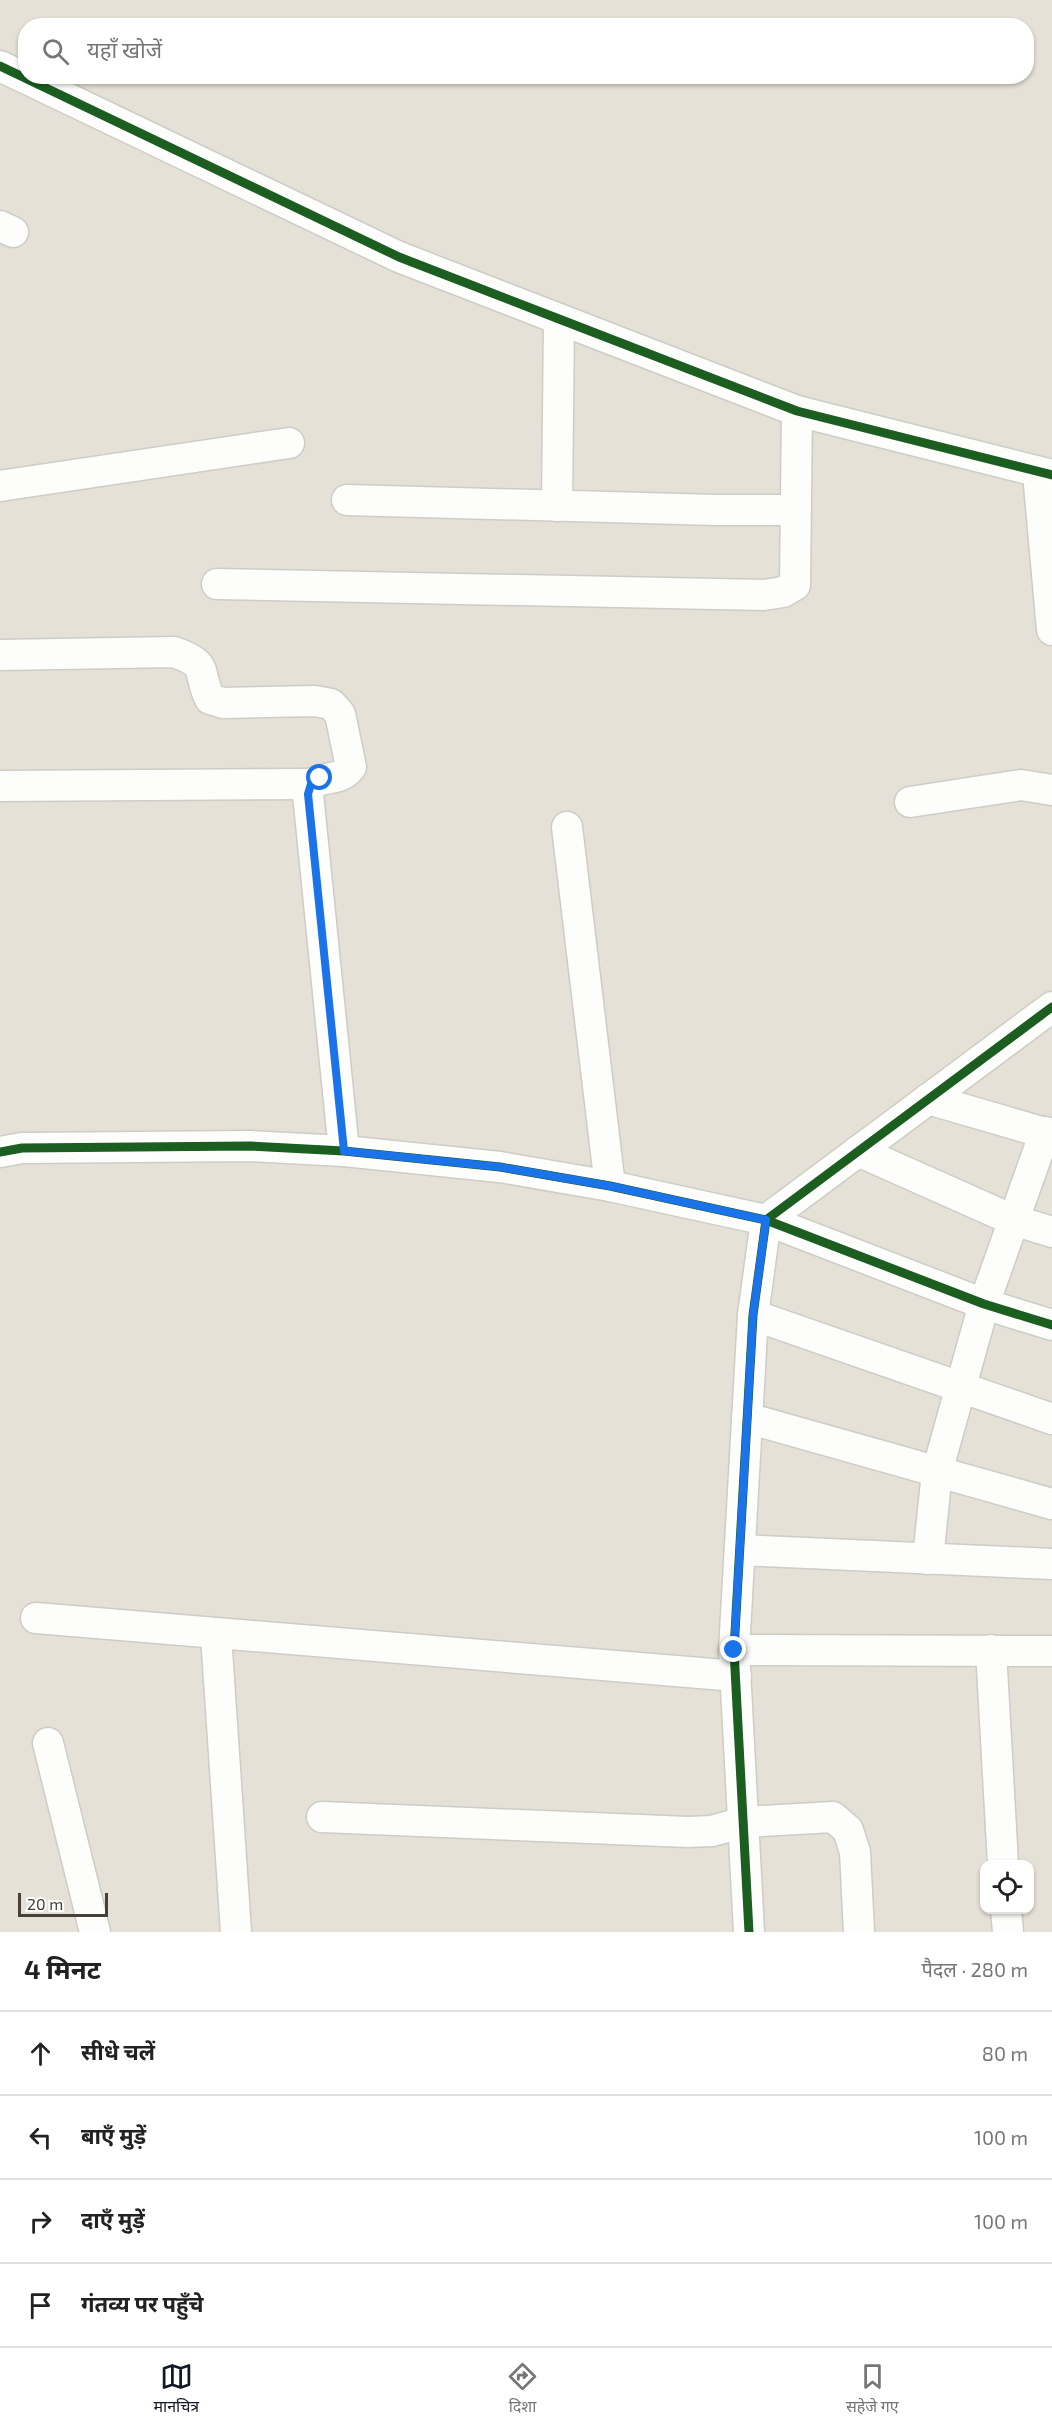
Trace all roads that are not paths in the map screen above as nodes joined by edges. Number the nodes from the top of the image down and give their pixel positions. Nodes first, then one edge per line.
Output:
1 (0, 66) edge
2 (18, 75) edge
3 (38, 84) edge
4 (559, 319) junction
5 (797, 411) junction
6 (289, 443) dead end
7 (1045, 474) edge
8 (0, 486) edge
9 (347, 500) dead end
10 (557, 506) junction
11 (795, 510) junction
12 (217, 584) dead end
13 (1052, 630) edge
14 (0, 655) edge
15 (311, 784) junction
16 (0, 786) edge
17 (1052, 790) edge
18 (910, 802) dead end
19 (567, 827) dead end
20 (1052, 1007) edge
21 (928, 1099) junction
22 (1048, 1133) edge
23 (344, 1151) junction
24 (858, 1151) junction
25 (0, 1152) edge
26 (610, 1186) junction
27 (766, 1220) junction
28 (1013, 1220) junction
29 (1052, 1232) edge
30 (984, 1304) junction
31 (753, 1315) junction
32 (1052, 1325) edge
33 (962, 1388) junction
34 (747, 1418) junction
35 (1052, 1419) edge
36 (937, 1472) junction
37 (1052, 1504) edge
38 (740, 1550) junction
39 (928, 1559) junction
40 (1052, 1564) edge
41 (36, 1618) dead end
42 (216, 1635) junction
43 (991, 1650) junction
44 (1052, 1652) edge
45 (735, 1663) junction
46 (48, 1743) dead end
47 (322, 1817) dead end
48 (744, 1822) junction
49 (1004, 1860) edge
50 (1006, 1914) edge
51 (95, 1932) edge
52 (236, 1932) edge
53 (749, 1932) edge
54 (859, 1932) edge
55 (1008, 1932) edge

1 - 2 street
3 - 4 street
4 - 5 street
4 - 10 street
5 - 7 street
5 - 11 street
6 - 8 street
7 - 13 street
9 - 10 street
10 - 11 street
11 - 12 street
14 - 15 street
15 - 16 street
15 - 23 street
17 - 18 street
19 - 26 street
20 - 21 street
21 - 22 street
21 - 24 street
22 - 28 street
23 - 25 street
23 - 26 street
24 - 27 street
24 - 28 street
26 - 27 street
27 - 30 street
27 - 31 street
28 - 29 street
28 - 30 street
30 - 32 street
30 - 33 street
31 - 33 street
31 - 34 street
33 - 35 street
33 - 36 street
34 - 36 street
34 - 38 street
36 - 37 street
36 - 39 street
38 - 39 street
38 - 45 street
39 - 40 street
41 - 42 street
42 - 45 street
42 - 52 street
43 - 44 street
43 - 45 street
43 - 49 street
45 - 48 street
46 - 51 street
47 - 48 street
48 - 53 street
48 - 54 street
50 - 55 street

